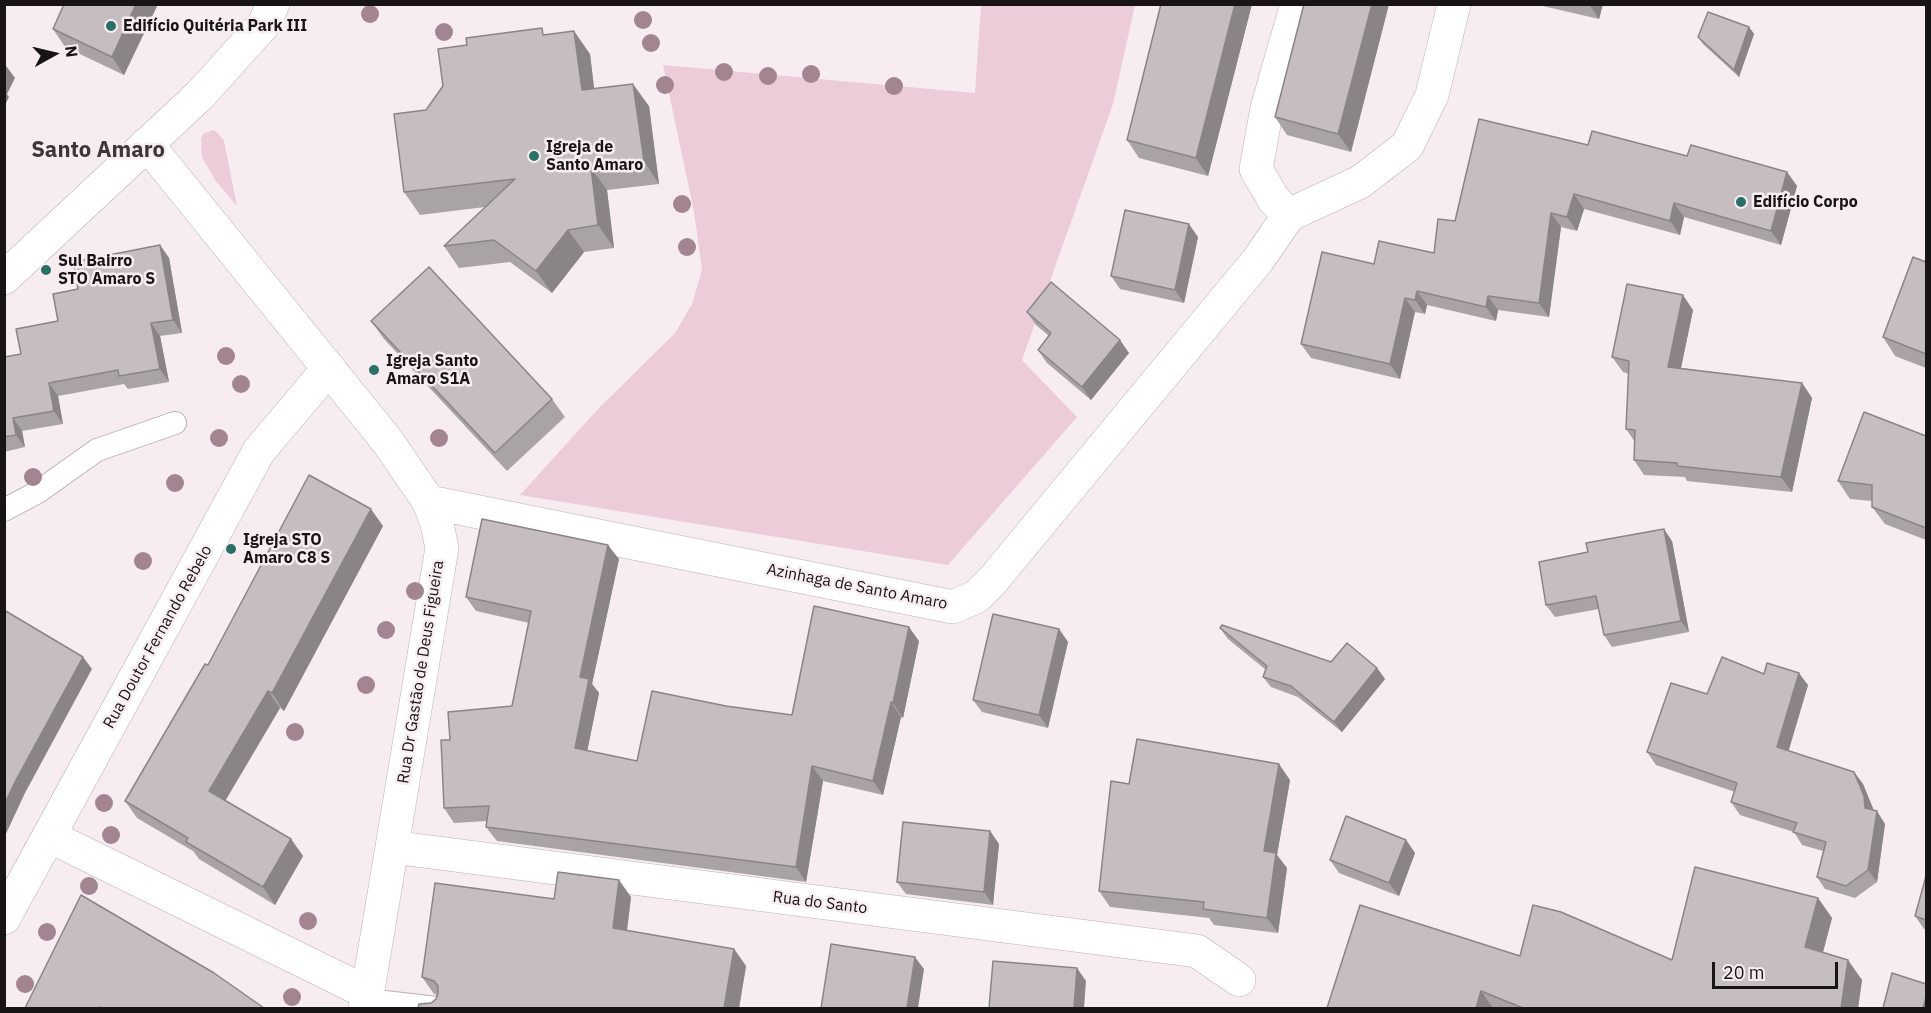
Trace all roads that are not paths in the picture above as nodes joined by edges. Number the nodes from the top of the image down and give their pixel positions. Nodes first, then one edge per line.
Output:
1 (273, 4) edge
2 (1297, 4) edge
3 (1454, 4) edge
4 (147, 144) junction
5 (1289, 215) junction
6 (4, 278) edge
7 (329, 368) junction
8 (176, 423) dead end
9 (429, 502) junction
10 (4, 510) edge
11 (49, 836) junction
12 (392, 847) junction
13 (4, 918) edge
14 (1239, 980) dead end
15 (367, 1000) edge
16 (437, 1008) edge

1 - 4 street
2 - 5 street
3 - 5 street
4 - 6 street
4 - 7 street, Rua Dr Gastão de Deus Figueira
5 - 9 street, Azinhaga de Santo Amaro
7 - 9 street, Rua Dr Gastão de Deus Figueira
7 - 11 street, Rua Doutor Fernando Rebelo
8 - 10 lane
9 - 12 street, Rua Dr Gastão de Deus Figueira
11 - 13 street, Rua Doutor Fernando Rebelo
11 - 15 street
12 - 14 street, Rua do Santo
12 - 15 street, Rua Dr Gastão de Deus Figueira
15 - 16 lane

